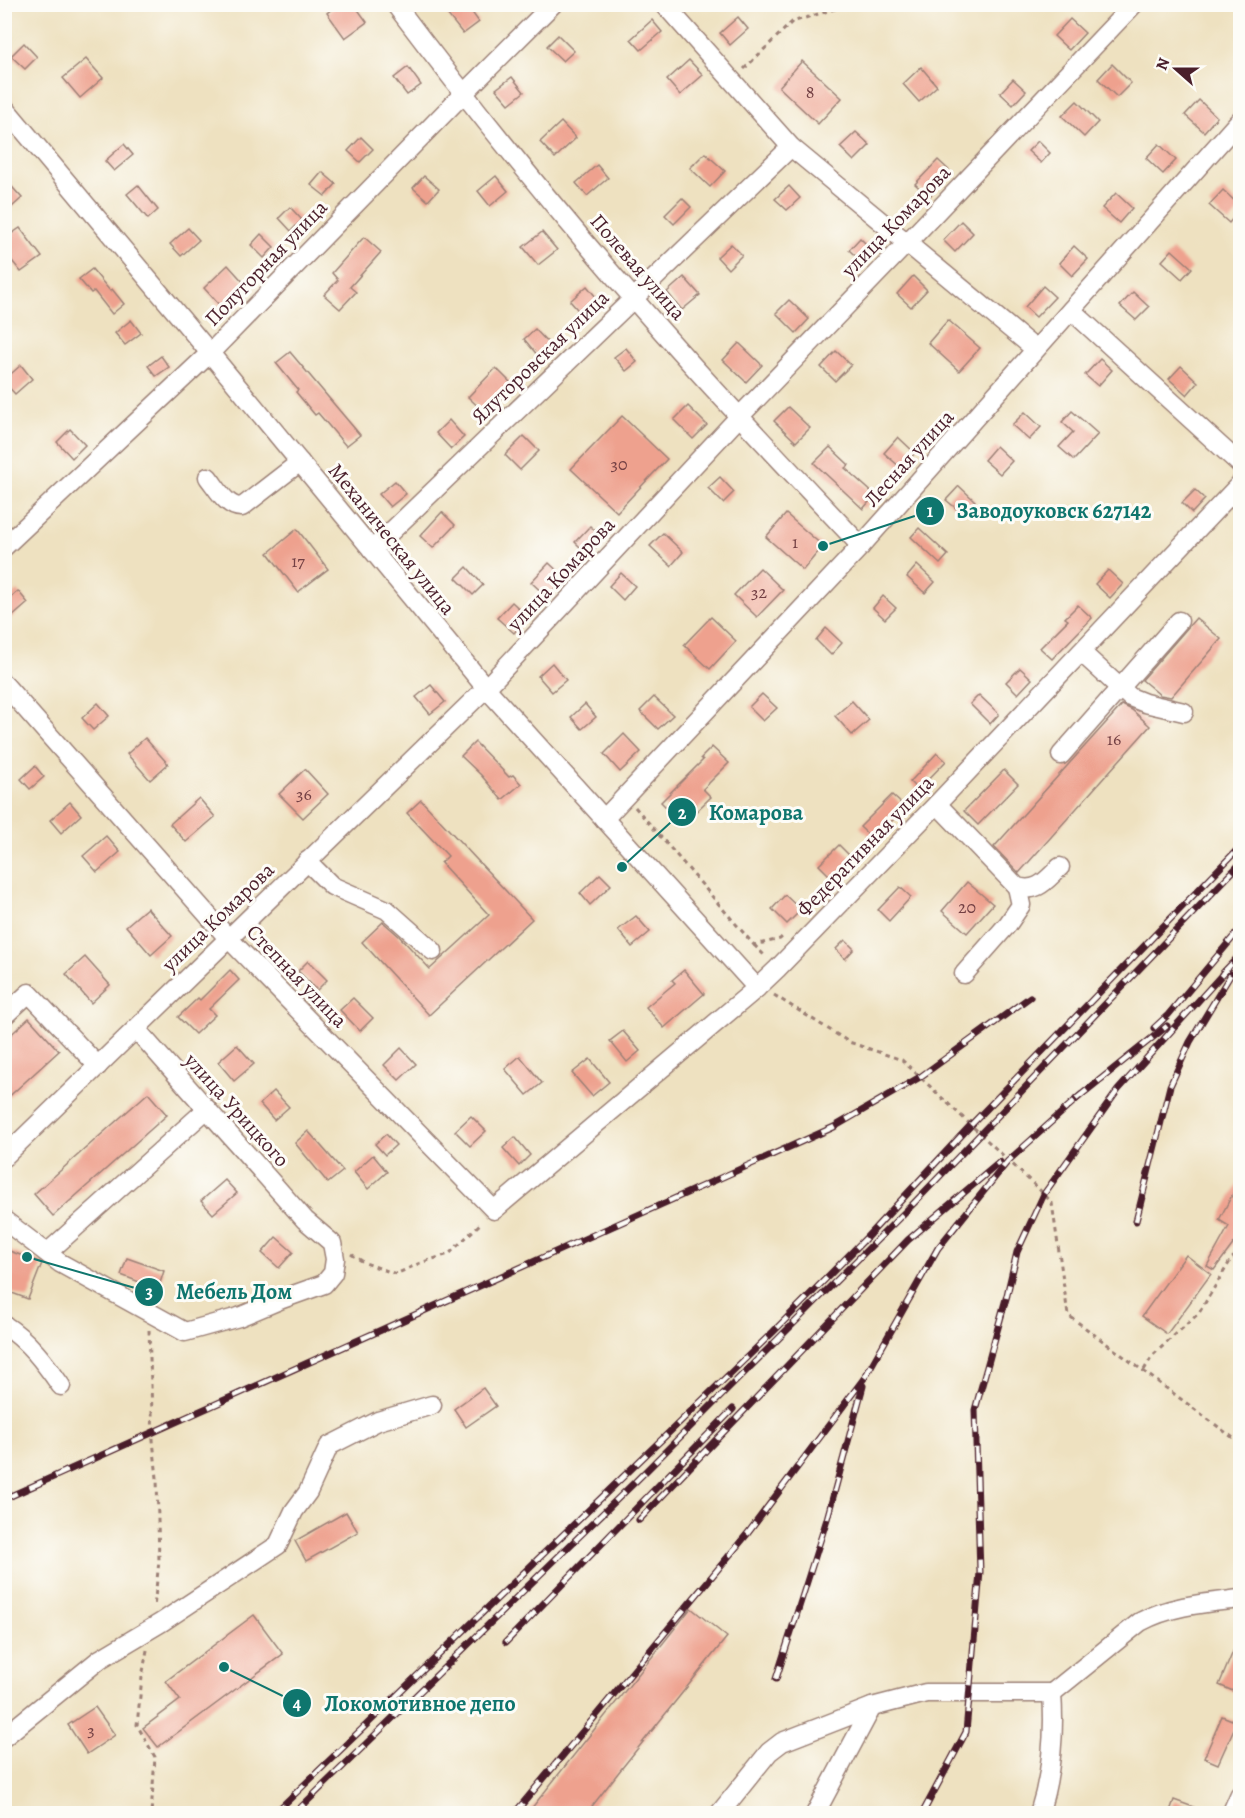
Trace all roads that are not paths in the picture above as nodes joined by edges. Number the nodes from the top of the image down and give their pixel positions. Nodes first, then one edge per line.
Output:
1 (395, 4) edge
2 (553, 4) edge
3 (664, 4) edge
4 (1134, 4) edge
5 (463, 94) junction
6 (4, 107) edge
7 (1240, 120) edge
8 (791, 147) junction
9 (907, 243) junction
10 (633, 298) junction
11 (1071, 309) junction
12 (1035, 349) junction
13 (210, 353) junction
14 (739, 417) junction
15 (300, 462) junction
16 (1240, 464) edge
17 (208, 477) dead end
18 (1240, 484) edge
19 (861, 546) junction
20 (4, 547) edge
21 (372, 550) junction
22 (1179, 621) dead end
23 (1081, 652) junction
24 (4, 684) edge
25 (486, 688) junction
26 (1120, 688) junction
27 (1184, 712) dead end
28 (1061, 755) dead end
29 (937, 804) junction
30 (604, 819) junction
31 (307, 861) junction
32 (1060, 867) dead end
33 (1017, 887) junction
34 (228, 938) junction
35 (433, 951) dead end
36 (964, 974) dead end
37 (763, 990) junction
38 (4, 1016) edge
39 (136, 1029) junction
40 (98, 1066) junction
41 (207, 1109) junction
42 (7, 1149) edge
43 (494, 1210) joint
44 (4, 1220) edge
45 (53, 1258) junction
46 (4, 1325) edge
47 (61, 1386) dead end
48 (432, 1405) dead end
49 (1240, 1599) edge
50 (1052, 1693) junction
51 (872, 1707) junction
52 (4, 1737) edge
53 (1240, 1794) edge
54 (719, 1814) edge
55 (815, 1814) edge
56 (1039, 1814) edge
57 (1231, 1814) edge

1 - 5 street, Полевая улица
2 - 5 street, Полугорная улица
3 - 8 street
4 - 9 street, улица Комарова
5 - 10 street, Полевая улица
5 - 13 street, Полугорная улица
6 - 13 street, Механическая улица
7 - 11 street, Лесная улица
8 - 9 street
8 - 10 street, Ялуторовская улица
9 - 12 street
9 - 14 street, улица Комарова
10 - 14 street, Полевая улица
10 - 21 street, Ялуторовская улица
11 - 12 street, Лесная улица
11 - 16 street
12 - 19 street, Лесная улица
13 - 15 street, Механическая улица
13 - 20 street, Полугорная улица
14 - 19 street, Полевая улица
14 - 25 street, улица Комарова
15 - 17 street
15 - 21 street, Механическая улица
18 - 23 street, Федеративная улица
19 - 30 street, Лесная улица
21 - 25 street, Механическая улица
22 - 26 street
23 - 26 street
23 - 29 street, Федеративная улица
24 - 34 street, Степная улица
25 - 30 street, Механическая улица
25 - 31 street, улица Комарова
26 - 27 street
26 - 28 street
29 - 33 street
29 - 37 street, Федеративная улица
30 - 37 street, Механическая улица
31 - 34 street, улица Комарова
31 - 35 street
32 - 33 street
33 - 36 street
34 - 39 street, улица Комарова
34 - 43 street, Степная улица
37 - 43 street, Федеративная улица
38 - 40 street
39 - 40 street, улица Комарова
39 - 41 street, улица Урицкого
40 - 42 street, улица Комарова
41 - 45 street
41 - 45 street, улица Урицкого
44 - 45 street
46 - 47 street
48 - 52 street
49 - 50 street
50 - 51 street
50 - 56 street
51 - 54 street
51 - 55 street
53 - 57 street

